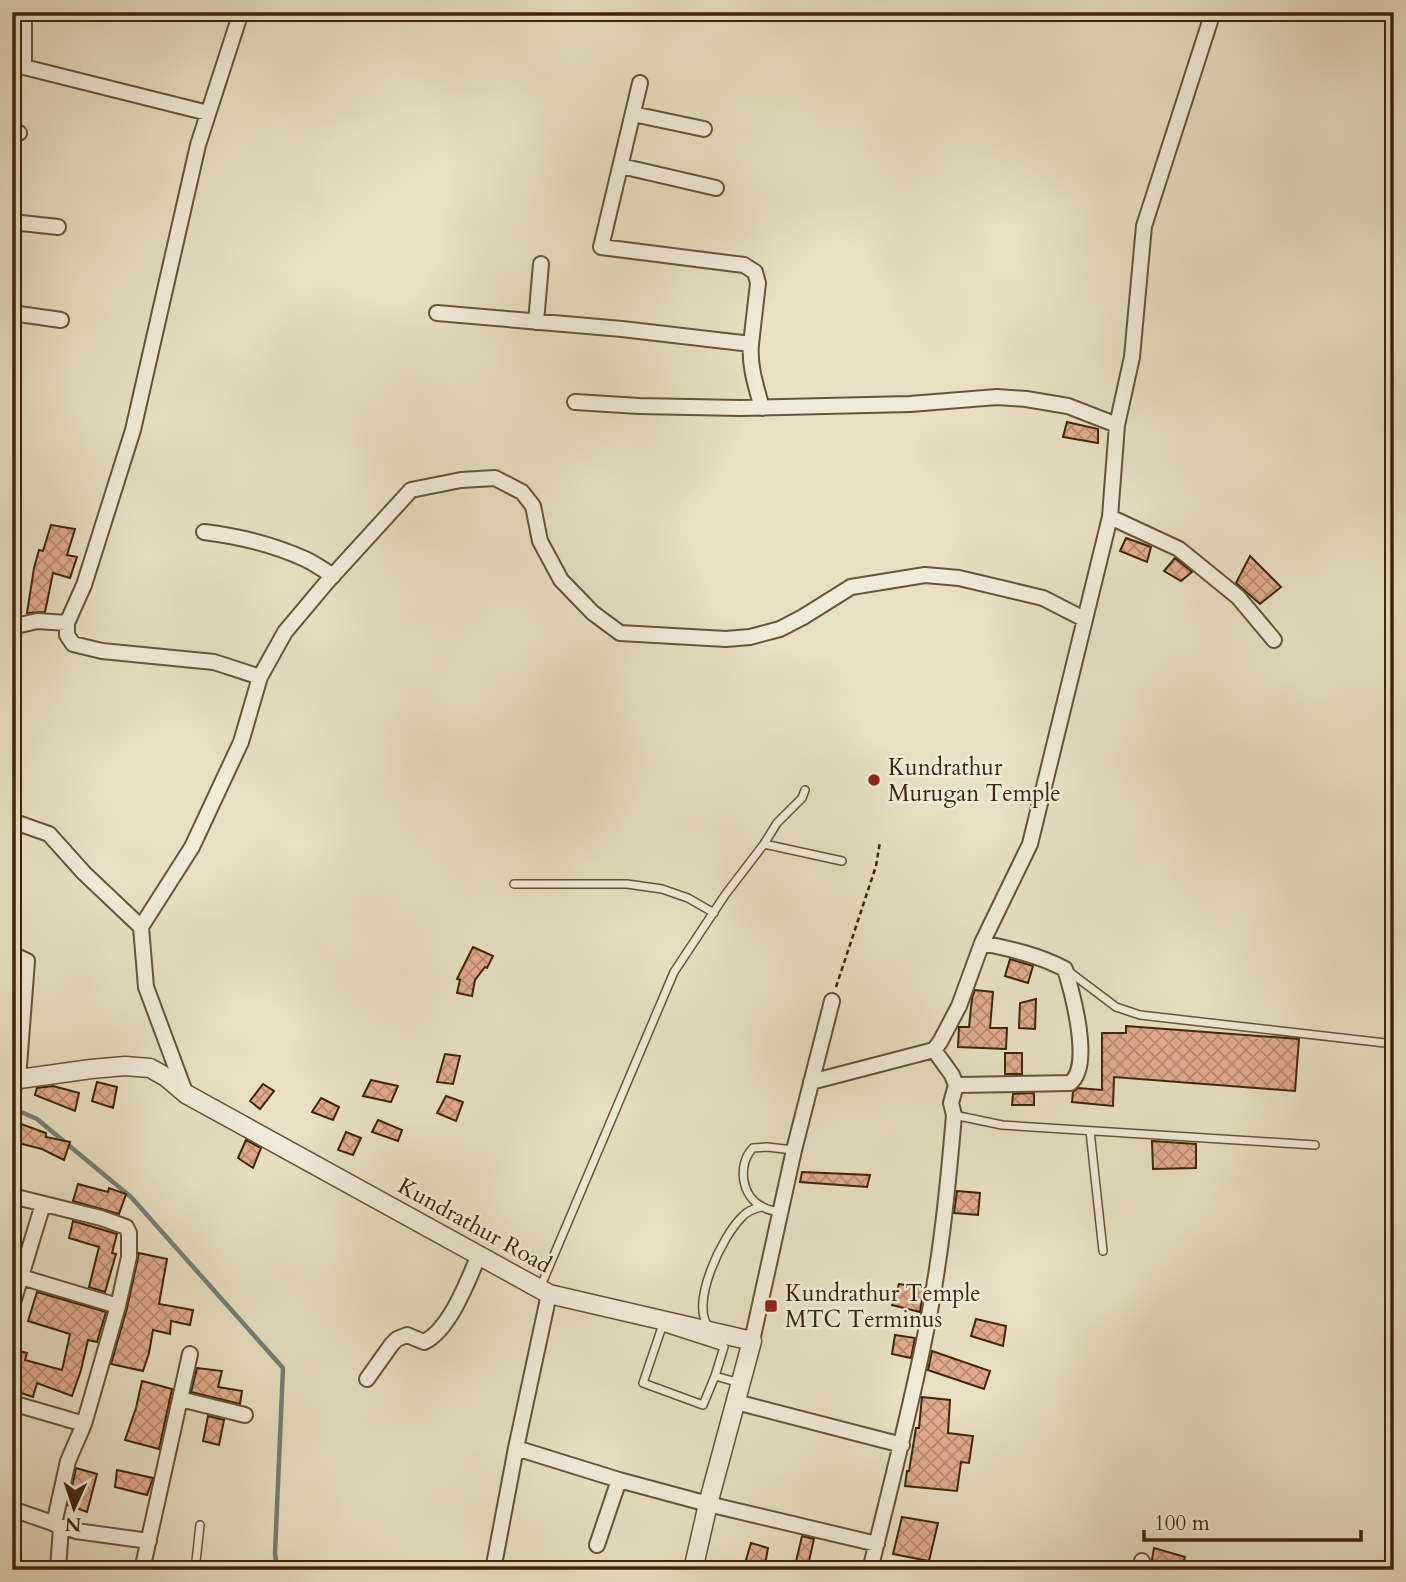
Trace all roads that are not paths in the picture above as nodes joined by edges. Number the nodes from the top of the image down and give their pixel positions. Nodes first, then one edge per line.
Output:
1 (24, 12) edge
2 (241, 12) edge
3 (1213, 12) edge
4 (18, 65) edge
5 (640, 83) dead end
6 (208, 113) junction
7 (633, 114) junction
8 (704, 129) dead end
9 (621, 166) junction
10 (716, 188) dead end
11 (12, 222) edge
12 (58, 227) dead end
13 (541, 264) dead end
14 (12, 313) edge
15 (437, 313) dead end
16 (61, 320) dead end
17 (536, 322) junction
18 (751, 344) junction
19 (575, 402) dead end
20 (762, 408) junction
21 (1117, 425) junction
22 (1110, 517) junction
23 (204, 532) dead end
24 (333, 576) junction
25 (1084, 619) junction
26 (67, 623) junction
27 (12, 627) edge
28 (1274, 640) dead end
29 (260, 677) junction
30 (805, 790) dead end
31 (12, 821) edge
32 (764, 844) junction
33 (842, 861) dead end
34 (514, 884) dead end
35 (714, 913) junction
36 (141, 927) junction
37 (982, 943) junction
38 (12, 954) edge
39 (1065, 969) junction
40 (832, 1001) road end
41 (1394, 1044) edge
42 (934, 1050) junction
43 (811, 1082) junction
44 (14, 1083) edge
45 (956, 1085) junction
46 (186, 1094) junction
47 (954, 1115) junction
48 (1090, 1131) junction
49 (1315, 1145) dead end
50 (794, 1150) junction
51 (12, 1196) edge
52 (43, 1204) junction
53 (761, 1207) junction
54 (780, 1212) junction
55 (1103, 1251) dead end
56 (479, 1255) junction
57 (21, 1277) junction
58 (545, 1292) junction
59 (118, 1306) junction
60 (12, 1307) edge
61 (714, 1332) junction
62 (752, 1341) junction
63 (190, 1354) dead end
64 (715, 1376) junction
65 (367, 1379) dead end
66 (741, 1384) junction
67 (180, 1399) junction
68 (736, 1402) junction
69 (12, 1404) edge
70 (246, 1415) dead end
71 (84, 1424) junction
72 (902, 1445) junction
73 (516, 1448) junction
74 (619, 1480) junction
75 (708, 1504) junction
76 (12, 1509) edge
77 (200, 1525) dead end
78 (57, 1526) junction
79 (149, 1541) junction
80 (877, 1544) junction
81 (597, 1545) dead end
82 (58, 1570) edge
83 (142, 1570) edge
84 (195, 1570) edge
85 (493, 1570) edge
86 (693, 1570) edge
87 (870, 1570) edge

1 - 4 street
2 - 6 street
3 - 21 street
4 - 6 street
5 - 7 street
6 - 26 street
7 - 8 street
7 - 9 street
9 - 10 street
9 - 18 street
11 - 12 street
13 - 17 street
14 - 16 street
15 - 17 street
17 - 18 street
18 - 20 street
19 - 20 street
20 - 21 street
21 - 22 street
22 - 25 street
22 - 28 street
23 - 24 street
24 - 25 street
24 - 29 street
25 - 37 street
26 - 27 street
26 - 29 street
29 - 36 street
30 - 32 lane
31 - 36 street
32 - 33 lane
32 - 35 lane
34 - 35 lane
35 - 58 lane
36 - 46 street
37 - 39 street
37 - 42 street
38 - 44 street
39 - 41 lane
39 - 45 street
40 - 43 street
42 - 43 street
42 - 45 street
43 - 50 street
44 - 46 street, Kundrathur Road
45 - 47 street
46 - 56 street, Kundrathur Road
47 - 48 lane
47 - 72 street
48 - 49 lane
48 - 55 lane
50 - 53 lane
50 - 54 street
51 - 52 street
52 - 57 street
52 - 59 street
53 - 54 lane
53 - 61 lane
54 - 62 street
56 - 58 street, Kundrathur Road
56 - 65 street
57 - 59 street
57 - 60 street
58 - 61 street, Kundrathur Road
58 - 73 street
59 - 71 street
61 - 62 street, Kundrathur Road
62 - 66 street
63 - 67 street
64 - 64 lane
64 - 66 lane
66 - 68 street
67 - 70 street
67 - 79 street
68 - 72 street
68 - 75 street
69 - 71 street
71 - 78 street
72 - 80 street
73 - 74 street
73 - 85 street
74 - 75 street
74 - 81 street
75 - 80 street
75 - 86 street
76 - 78 street
77 - 84 lane
78 - 79 street
78 - 82 street
79 - 83 street
80 - 87 street

